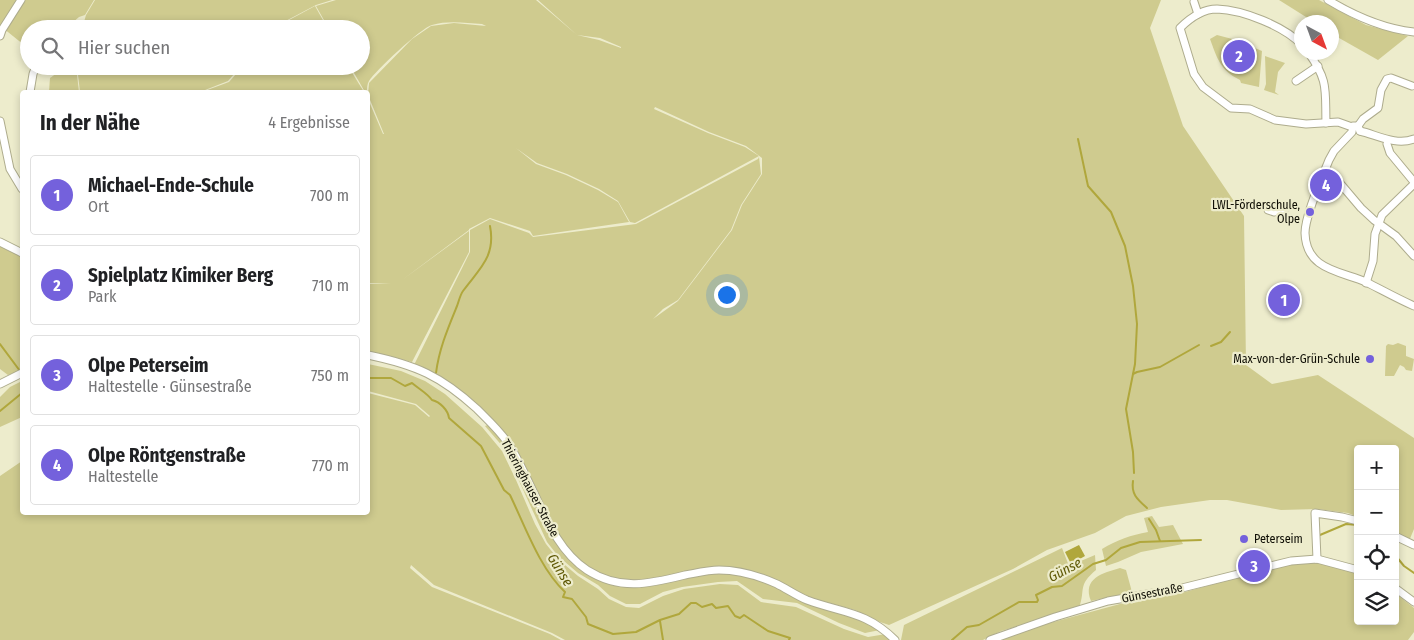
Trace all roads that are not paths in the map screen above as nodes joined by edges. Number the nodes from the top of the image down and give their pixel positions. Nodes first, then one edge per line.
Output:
1 (20, 0) edge
2 (1328, 0) edge
3 (1194, 2) dead end
4 (1198, 14) junction
5 (1414, 32) edge
6 (0, 36) edge
7 (1294, 39) edge
8 (1314, 60) edge
9 (1318, 66) junction
10 (32, 75) edge
11 (1296, 80) dead end
12 (1412, 86) dead end
13 (30, 90) edge
14 (0, 121) edge
15 (1326, 123) junction
16 (1356, 129) junction
17 (1414, 140) edge
18 (1387, 144) dead end
19 (1333, 175) dead end
20 (1414, 183) edge
21 (20, 186) edge
22 (1268, 210) dead end
23 (1284, 210) dead end
24 (1379, 223) junction
25 (0, 242) edge
26 (20, 253) edge
27 (1414, 256) edge
28 (1366, 283) junction
29 (1414, 306) edge
30 (370, 355) edge
31 (20, 374) edge
32 (1, 381) edge
33 (1354, 520) edge
34 (1399, 538) edge
35 (1414, 545) edge
36 (1317, 559) junction
37 (1354, 569) edge
38 (1399, 591) edge
39 (1414, 602) edge
40 (895, 640) edge
41 (990, 640) edge

1 - 6 street
2 - 5 street
3 - 4 street
4 - 7 street
4 - 15 street
8 - 9 street
9 - 11 street
9 - 15 street
10 - 13 street
12 - 16 street
14 - 21 street
15 - 16 street
16 - 17 street
16 - 28 street
18 - 20 street
19 - 24 street
20 - 24 street
22 - 23 street
24 - 27 street
24 - 28 street
25 - 26 street
28 - 29 street
30 - 40 street, Thieringhauser Straße
31 - 32 street
33 - 36 street
34 - 35 street
36 - 37 street, Günsestraße
36 - 41 street, Günsestraße
38 - 39 street

